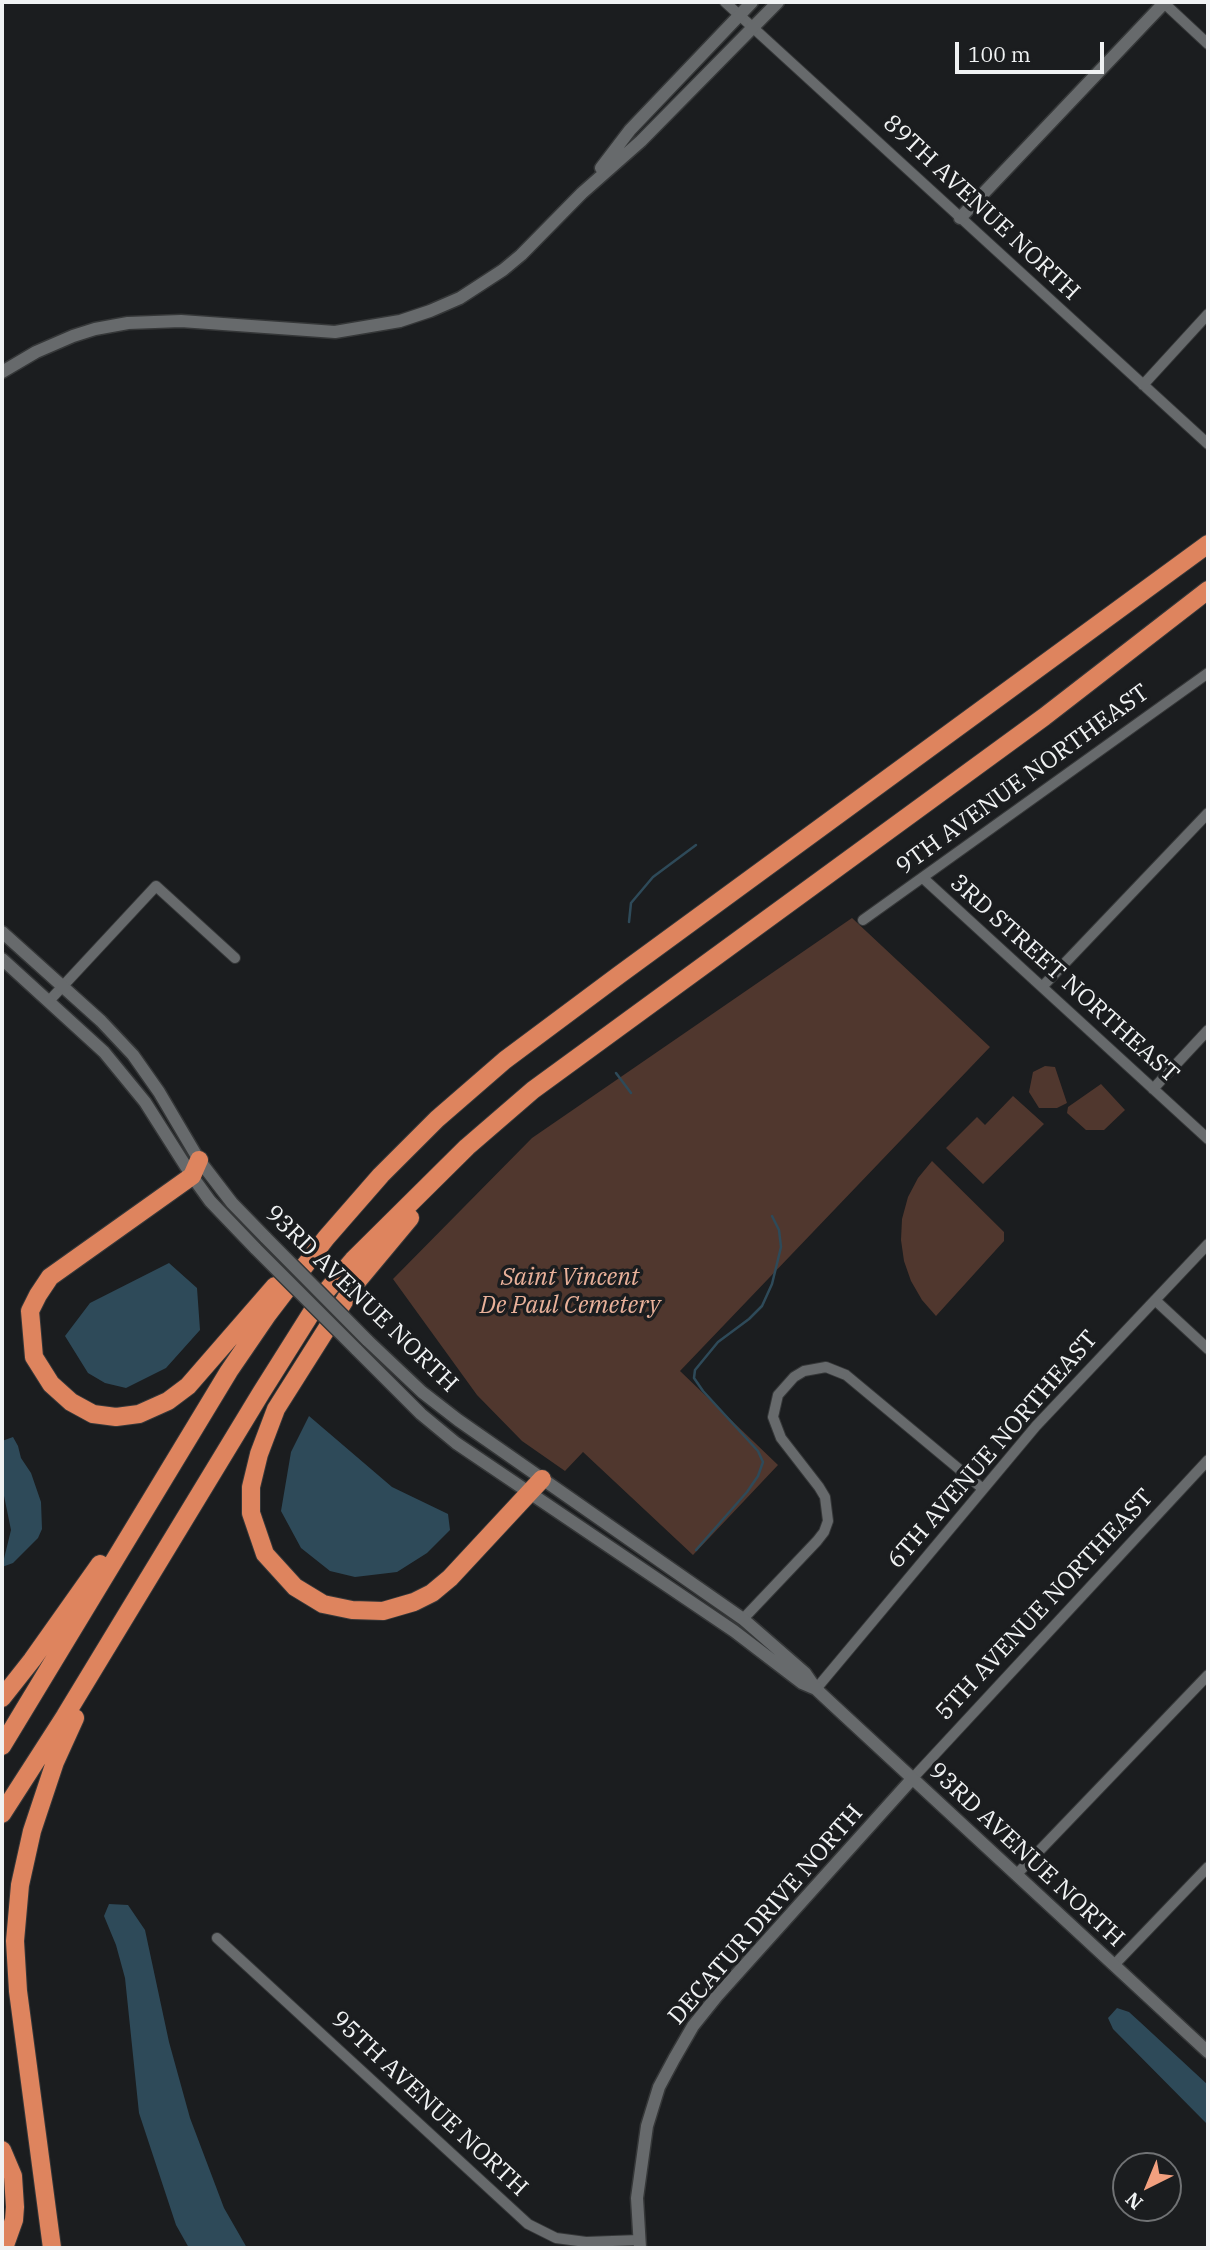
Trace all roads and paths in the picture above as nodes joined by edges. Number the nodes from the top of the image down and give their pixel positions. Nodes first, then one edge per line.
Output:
1 (725, 2) edge
2 (752, 2) edge
3 (778, 2) edge
4 (1164, 3) edge
5 (740, 15) junction
6 (753, 27) junction
7 (1208, 44) edge
8 (582, 193) junction
9 (960, 218) junction
10 (1208, 314) edge
11 (2, 372) edge
12 (1143, 385) junction
13 (1208, 444) edge
14 (1208, 544) edge
15 (1208, 591) edge
16 (1208, 673) edge
17 (1208, 813) edge
18 (923, 878) junction
19 (863, 920) dead end
20 (2, 932) edge
21 (235, 958) dead end
22 (2, 959) edge
23 (63, 986) junction
24 (1042, 987) junction
25 (49, 1001) junction
26 (1208, 1030) edge
27 (1153, 1088) junction
28 (1208, 1139) edge
29 (467, 1147) junction
30 (195, 1168) junction
31 (326, 1238) junction
32 (1208, 1244) edge
33 (1155, 1300) junction
34 (1208, 1349) edge
35 (1208, 1460) edge
36 (167, 1474) junction
37 (542, 1479) junction
38 (983, 1489) junction
39 (529, 1494) junction
40 (160, 1559) junction
41 (743, 1619) junction
42 (1208, 1675) edge
43 (816, 1689) junction
44 (2, 1698) edge
45 (2, 1746) edge
46 (912, 1779) junction
47 (2, 1814) edge
48 (1208, 1867) edge
49 (1017, 1874) junction
50 (217, 1938) dead end
51 (1114, 1965) junction
52 (1208, 2052) edge
53 (2, 2150) edge
54 (639, 2244) edge
55 (4, 2248) edge
56 (52, 2248) edge

1 - 5 street, 89TH AVENUE NORTH
2 - 5 street
3 - 6 street
4 - 7 street
4 - 9 street
5 - 6 street, 89TH AVENUE NORTH
5 - 8 street
6 - 8 street
6 - 9 street, 89TH AVENUE NORTH
8 - 11 street
9 - 12 street, 89TH AVENUE NORTH
10 - 12 street
12 - 13 street, 89TH AVENUE NORTH
14 - 31 highway
15 - 29 highway
16 - 18 street, 9TH AVENUE NORTHEAST
17 - 24 street
18 - 19 street, 9TH AVENUE NORTHEAST
18 - 24 street, 3RD STREET NORTHEAST
20 - 23 street, 93RD AVENUE NORTH
21 - 23 street
22 - 25 street, 93RD AVENUE NORTH
23 - 25 street
23 - 30 street, 93RD AVENUE NORTH
24 - 27 street, 3RD STREET NORTHEAST
25 - 30 street, 93RD AVENUE NORTH
26 - 27 street
27 - 28 street, 3RD STREET NORTHEAST
29 - 39 highway
29 - 40 highway
30 - 31 highway
30 - 37 street, 93RD AVENUE NORTH, bridge
30 - 39 street, 93RD AVENUE NORTH, bridge
31 - 36 highway
32 - 33 street, 6TH AVENUE NORTHEAST
33 - 34 street
33 - 38 street, 6TH AVENUE NORTHEAST
35 - 46 street, 5TH AVENUE NORTHEAST
36 - 44 highway
36 - 45 highway
37 - 39 highway
37 - 41 street, 93RD AVENUE NORTH
38 - 41 street
38 - 43 street, 6TH AVENUE NORTHEAST
39 - 43 street, 93RD AVENUE NORTH
40 - 47 highway
40 - 56 highway
41 - 43 street, 93RD AVENUE NORTH
42 - 49 street
43 - 46 street, 93RD AVENUE NORTH
46 - 49 street, 93RD AVENUE NORTH
46 - 54 street, DECATUR DRIVE NORTH
48 - 51 street
49 - 51 street, 93RD AVENUE NORTH
50 - 54 street, 95TH AVENUE NORTH
51 - 52 street, 93RD AVENUE NORTH
53 - 55 highway

